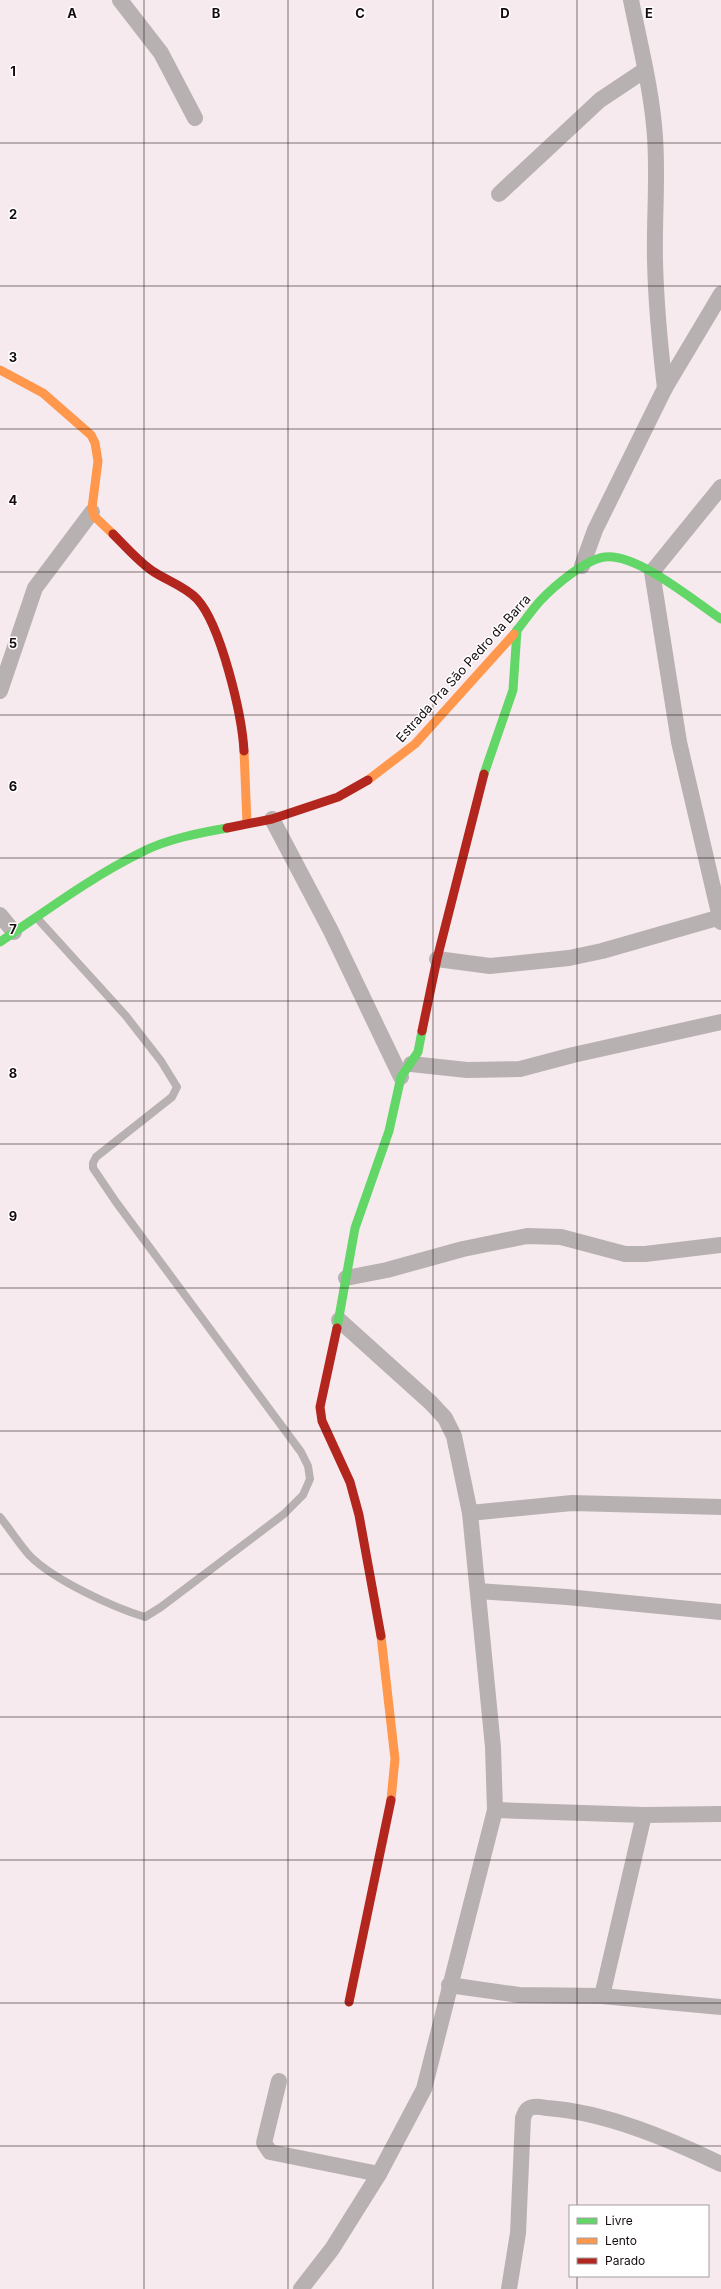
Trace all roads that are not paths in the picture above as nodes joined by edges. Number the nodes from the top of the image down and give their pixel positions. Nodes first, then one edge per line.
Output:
1 (120, 0) edge
2 (631, 0) edge
3 (645, 70) junction
4 (195, 118) dead end
5 (500, 194) dead end
6 (721, 294) edge
7 (0, 370) edge
8 (665, 388) junction
9 (721, 487) edge
10 (92, 512) junction
11 (582, 566) junction
12 (652, 572) junction
13 (721, 619) edge
14 (517, 630) junction
15 (0, 691) edge
16 (272, 819) junction
17 (247, 823) junction
18 (0, 915) edge
19 (37, 918) junction
20 (721, 919) edge
21 (14, 932) junction
22 (0, 942) edge
23 (437, 959) junction
24 (721, 1022) edge
25 (411, 1064) junction
26 (401, 1077) junction
27 (721, 1245) edge
28 (346, 1278) junction
29 (339, 1320) junction
30 (721, 1507) edge
31 (470, 1513) junction
32 (0, 1517) edge
33 (478, 1591) junction
34 (721, 1612) edge
35 (496, 1810) junction
36 (721, 1814) edge
37 (644, 1815) junction
38 (449, 1985) junction
39 (602, 1996) junction
40 (349, 2002) dead end
41 (721, 2007) edge
42 (279, 2081) dead end
43 (721, 2164) edge
44 (379, 2174) junction
45 (301, 2289) edge
46 (508, 2289) edge

1 - 4 street
2 - 3 street
3 - 5 street
3 - 8 street
6 - 8 street
7 - 10 street
8 - 11 street
9 - 12 street
10 - 15 street
10 - 17 street
11 - 12 street, Estrada Pra São Pedro da Barra
11 - 14 street, Estrada Pra São Pedro da Barra
12 - 13 street, Estrada Pra São Pedro da Barra
12 - 20 street
14 - 16 street, Estrada Pra São Pedro da Barra
14 - 23 street
16 - 17 street, Estrada Pra São Pedro da Barra
16 - 26 street
17 - 19 street, Estrada Pra São Pedro da Barra
18 - 21 street
19 - 21 street, Estrada Pra São Pedro da Barra
19 - 32 lane
20 - 23 street
21 - 22 street, Estrada Pra São Pedro da Barra
23 - 25 street
24 - 25 street
25 - 26 street
26 - 28 street
27 - 28 street
28 - 29 street
29 - 31 street
29 - 40 street
30 - 31 street
31 - 33 street
33 - 34 street
33 - 35 street
35 - 37 street
35 - 38 street
36 - 37 street
37 - 39 street
38 - 39 street
38 - 44 street
39 - 41 street
42 - 44 street
43 - 46 street
44 - 45 street

